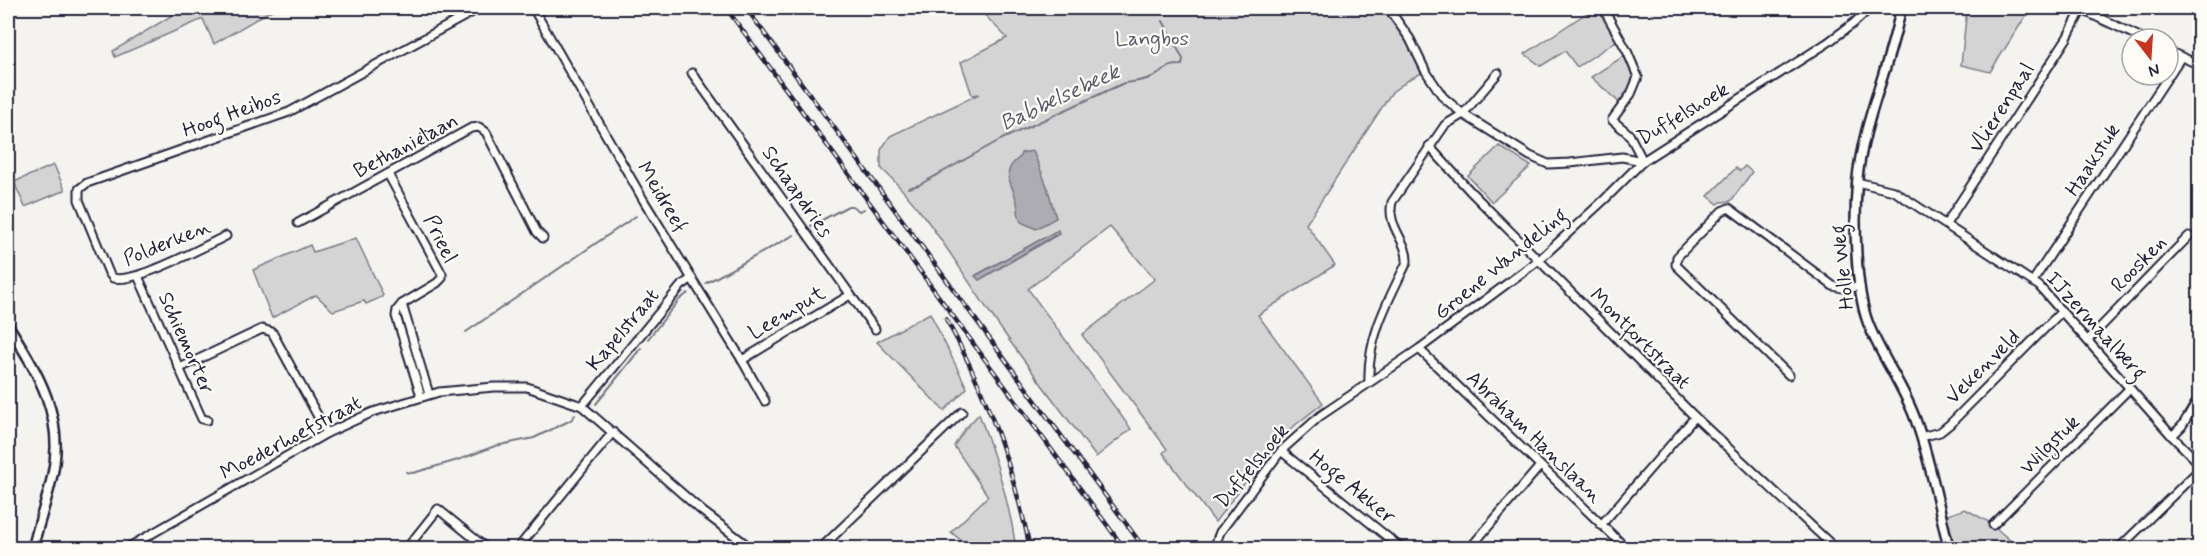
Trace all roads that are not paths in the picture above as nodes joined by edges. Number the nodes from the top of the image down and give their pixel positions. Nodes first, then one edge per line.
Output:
1 (480, 8) edge
2 (533, 8) edge
3 (1388, 8) edge
4 (1603, 8) edge
5 (1870, 8) edge
6 (1901, 8) edge
7 (2080, 8) edge
8 (2120, 27) edge
9 (2181, 57) joint
10 (2199, 65) edge
11 (692, 73) dead end
12 (1498, 73) dead end
13 (1463, 114) junction
14 (1429, 146) junction
15 (1643, 161) junction
16 (388, 174) junction
17 (1857, 182) junction
18 (298, 223) dead end
19 (1946, 224) junction
20 (226, 236) dead end
21 (2190, 236) dead end
22 (543, 238) dead end
23 (1539, 260) junction
24 (138, 276) junction
25 (692, 278) junction
26 (119, 280) joint
27 (2033, 281) junction
28 (1860, 287) junction
29 (850, 295) junction
30 (402, 304) junction
31 (2062, 311) junction
32 (8, 325) edge
33 (874, 329) dead end
34 (2088, 340) junction
35 (1419, 349) junction
36 (742, 360) junction
37 (180, 368) junction
38 (1789, 375) dead end
39 (1369, 382) junction
40 (2130, 388) junction
41 (429, 394) junction
42 (421, 396) junction
43 (2199, 396) edge
44 (765, 401) dead end
45 (582, 406) junction
46 (962, 412) dead end
47 (1695, 417) junction
48 (207, 420) dead end
49 (613, 432) junction
50 (327, 433) junction
51 (2172, 436) junction
52 (1922, 437) junction
53 (1281, 451) junction
54 (2199, 464) edge
55 (1540, 466) junction
56 (2199, 469) edge
57 (1601, 525) junction
58 (1993, 525) dead end
59 (33, 549) edge
60 (127, 549) edge
61 (407, 549) edge
62 (486, 549) edge
63 (518, 549) edge
64 (751, 549) edge
65 (821, 549) edge
66 (1214, 549) edge
67 (1401, 549) edge
68 (1470, 549) edge
69 (1626, 549) edge
70 (1835, 549) edge
71 (1948, 549) edge
72 (2119, 549) edge

1 - 26 street, Hoog Heibos
2 - 25 street, Meidreef
3 - 13 street, Duffelshoek
4 - 15 street
5 - 15 street, Duffelshoek
6 - 17 street, Holle Weg
7 - 8 street
7 - 19 street, Vlierenpaal
9 - 10 street
9 - 27 street, Haakstuk
11 - 29 street, Schaapdries
12 - 13 street
13 - 14 street
13 - 15 street, Duffelshoek
14 - 23 street, Montfortstraat
14 - 39 street
15 - 23 street, Groene Wandeling
16 - 18 street, Bethaniëlaan
16 - 22 street, Bethaniëlaan
16 - 30 street, Prieel
17 - 19 street, IJzermaalberg
17 - 28 street, Holle Weg
19 - 27 street, IJzermaalberg
20 - 24 street, Polderken
21 - 34 street, Roosken
23 - 35 street, Groene Wandeling
23 - 47 street, Montfortstraat
24 - 26 street, Polderken
24 - 37 street, Schiemorter
25 - 36 street, Meidreef
25 - 45 street, Kapelstraat
27 - 31 street, IJzermaalberg
28 - 38 street
28 - 52 street, Holle Weg
29 - 33 street, Schaapdries
29 - 36 street, Leemput
30 - 41 street
30 - 42 street
31 - 34 street, IJzermaalberg
31 - 52 street, Vekenveld
32 - 59 street
34 - 40 street, IJzermaalberg
35 - 39 street, Groene Wandeling
35 - 55 street, Abraham Hanslaan
36 - 44 street, Meidreef
37 - 48 street, Schiemorter
37 - 50 street
39 - 53 street, Duffelshoek
40 - 51 street, IJzermaalberg
40 - 58 street, Wilgstuk
41 - 42 street, Moederhoefstraat
41 - 45 street, Moederhoefstraat
42 - 50 street, Moederhoefstraat
43 - 51 street
45 - 49 street, Moederhoefstraat
46 - 65 street
47 - 57 street
47 - 70 street, Montfortstraat
49 - 63 street
49 - 64 street, Moederhoefstraat
50 - 60 street, Moederhoefstraat
51 - 54 street, IJzermaalberg
52 - 71 street, Holle Weg
53 - 66 street, Duffelshoek
53 - 67 street, Hoge Akker
55 - 57 street, Abraham Hanslaan
55 - 68 street
56 - 72 street
57 - 69 street, Abraham Hanslaan
61 - 62 street

